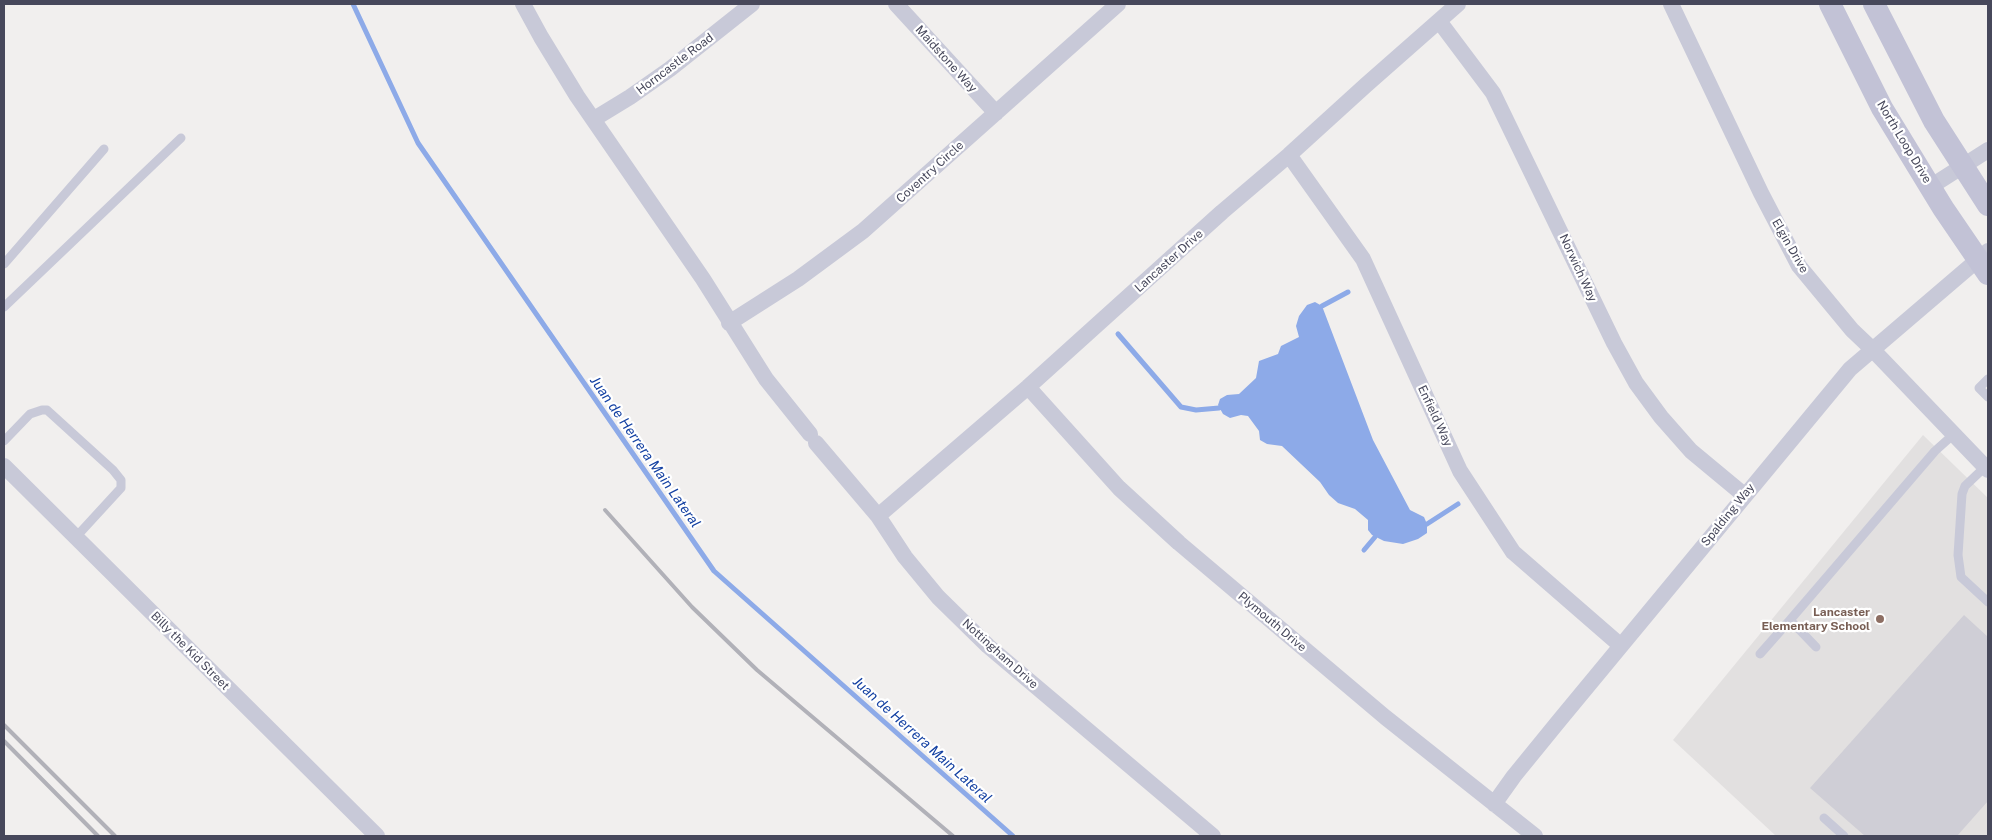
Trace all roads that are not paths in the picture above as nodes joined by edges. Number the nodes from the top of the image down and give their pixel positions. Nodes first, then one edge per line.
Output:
1 (523, 4) edge
2 (752, 4) edge
3 (896, 4) edge
4 (1118, 4) edge
5 (1458, 4) edge
6 (1671, 4) edge
7 (1830, 4) edge
8 (1874, 4) edge
9 (1439, 21) junction
10 (996, 113) junction
11 (594, 119) junction
12 (181, 138) dead end
13 (104, 149) dead end
14 (1988, 150) edge
15 (1289, 155) junction
16 (1963, 166) junction
17 (1930, 188) junction
18 (1988, 205) edge
19 (1985, 261) edge
20 (4, 264) edge
21 (4, 306) edge
22 (729, 323) junction
23 (1872, 349) junction
24 (1988, 379) edge
25 (1028, 387) junction
26 (1988, 397) edge
27 (1954, 434) junction
28 (4, 441) edge
29 (4, 466) edge
30 (1987, 469) edge
31 (1744, 495) junction
32 (878, 516) junction
33 (76, 537) junction
34 (1988, 602) edge
35 (1790, 620) junction
36 (1620, 645) junction
37 (1816, 646) dead end
38 (1760, 654) dead end
39 (1494, 804) junction
40 (1824, 818) dead end
41 (377, 836) edge
42 (1213, 836) edge
43 (1534, 836) edge
44 (1844, 836) edge

1 - 11 street
2 - 11 street, Horncastle Road
3 - 10 street, Maidstone Way
4 - 10 street, Coventry Circle
5 - 9 street, Lancaster Drive
6 - 23 street, Elgin Drive
7 - 17 main road, North Loop Drive
8 - 16 main road
9 - 15 street, Lancaster Drive
9 - 31 street, Norwich Way
10 - 22 street, Coventry Circle
11 - 22 street
12 - 21 lane
13 - 20 lane
14 - 16 street
15 - 25 street, Lancaster Drive
15 - 36 street, Enfield Way
16 - 17 street
16 - 18 main road
17 - 19 main road, North Loop Drive
19 - 23 street, Spalding Way
22 - 32 street, Nottingham Drive
23 - 27 street, Elgin Drive
23 - 31 street, Spalding Way
24 - 26 lane
25 - 32 street, Lancaster Drive
25 - 39 street, Plymouth Drive
27 - 30 street, Elgin Drive
27 - 35 lane
28 - 33 lane
29 - 33 street, Billy the Kid Street
30 - 34 lane
31 - 36 street, Spalding Way
32 - 42 street, Nottingham Drive
33 - 41 street, Billy the Kid Street
35 - 37 lane
35 - 38 lane
36 - 39 street, Spalding Way
39 - 43 street, Plymouth Drive
40 - 44 lane

